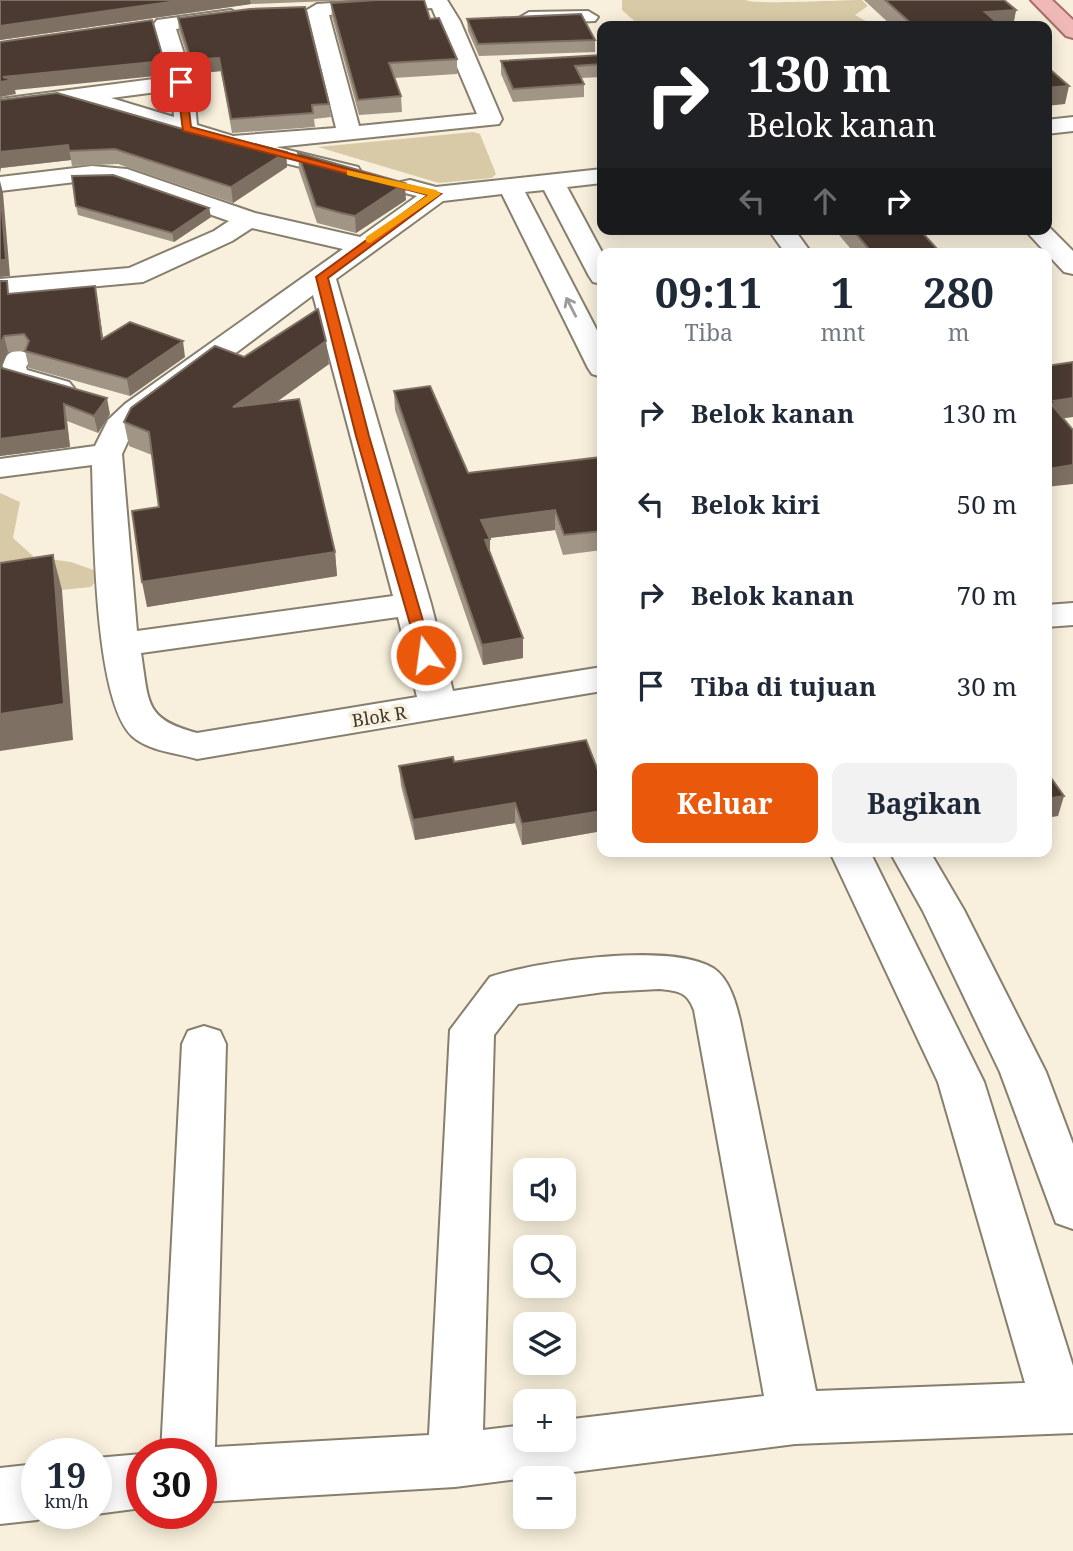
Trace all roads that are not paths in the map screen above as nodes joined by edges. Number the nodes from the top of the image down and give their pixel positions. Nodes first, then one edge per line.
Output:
1 (1041, 0) edge
2 (437, 1) edge
3 (317, 10) junction
4 (291, 11) edge
5 (251, 13) edge
6 (589, 17) dead end
7 (505, 19) edge
8 (477, 20) edge
9 (450, 21) junction
10 (1073, 32) edge
11 (494, 64) dead end
12 (468, 66) junction
13 (181, 82) junction
14 (81, 96) junction
15 (0, 106) edge
16 (1073, 124) edge
17 (1052, 126) edge
18 (186, 129) junction
19 (349, 134) junction
20 (232, 143) junction
21 (597, 176) edge
22 (552, 181) junction
23 (0, 184) edge
24 (510, 186) junction
25 (436, 194) junction
26 (248, 219) junction
27 (1043, 235) edge
28 (362, 245) junction
29 (597, 266) edge
30 (1073, 266) edge
31 (322, 277) junction
32 (0, 288) edge
33 (597, 358) edge
34 (11, 369) edge
35 (110, 402) junction
36 (107, 454) junction
37 (0, 468) edge
38 (414, 604) junction
39 (120, 645) junction
40 (597, 680) edge
41 (438, 706) junction
42 (852, 857) edge
43 (913, 857) edge
44 (943, 910) junction
45 (882, 919) junction
46 (204, 1044) dead end
47 (1073, 1208) edge
48 (1066, 1407) edge
49 (795, 1418) junction
50 (189, 1438) edge
51 (455, 1460) junction
52 (217, 1474) edge
53 (21, 1494) edge
54 (0, 1496) edge

1 - 10 main road
2 - 3 street
2 - 9 street
3 - 4 street
3 - 19 street
5 - 13 street
6 - 7 street
8 - 9 street
9 - 12 street
11 - 12 street
12 - 19 street
13 - 14 street
13 - 18 street
14 - 15 street
14 - 18 street
16 - 17 street
18 - 20 street
19 - 20 street
20 - 25 street
21 - 22 street
22 - 24 street
22 - 29 street
23 - 26 street
24 - 25 street
33 -> 24 street
25 - 28 street
26 - 28 street
26 - 32 street
27 - 30 street
28 - 31 street
31 - 35 street
31 - 38 street
34 - 35 street
35 - 36 street
36 - 37 street
36 - 39 street
38 - 39 street
38 - 41 street
39 - 41 street, Blok R
40 - 41 street, Blok R
42 - 45 street
43 - 44 street
44 - 45 street
44 - 47 street
45 - 48 street
46 - 50 street
48 - 49 street
49 - 51 street
49 - 51 street
51 - 52 street
53 - 54 street

